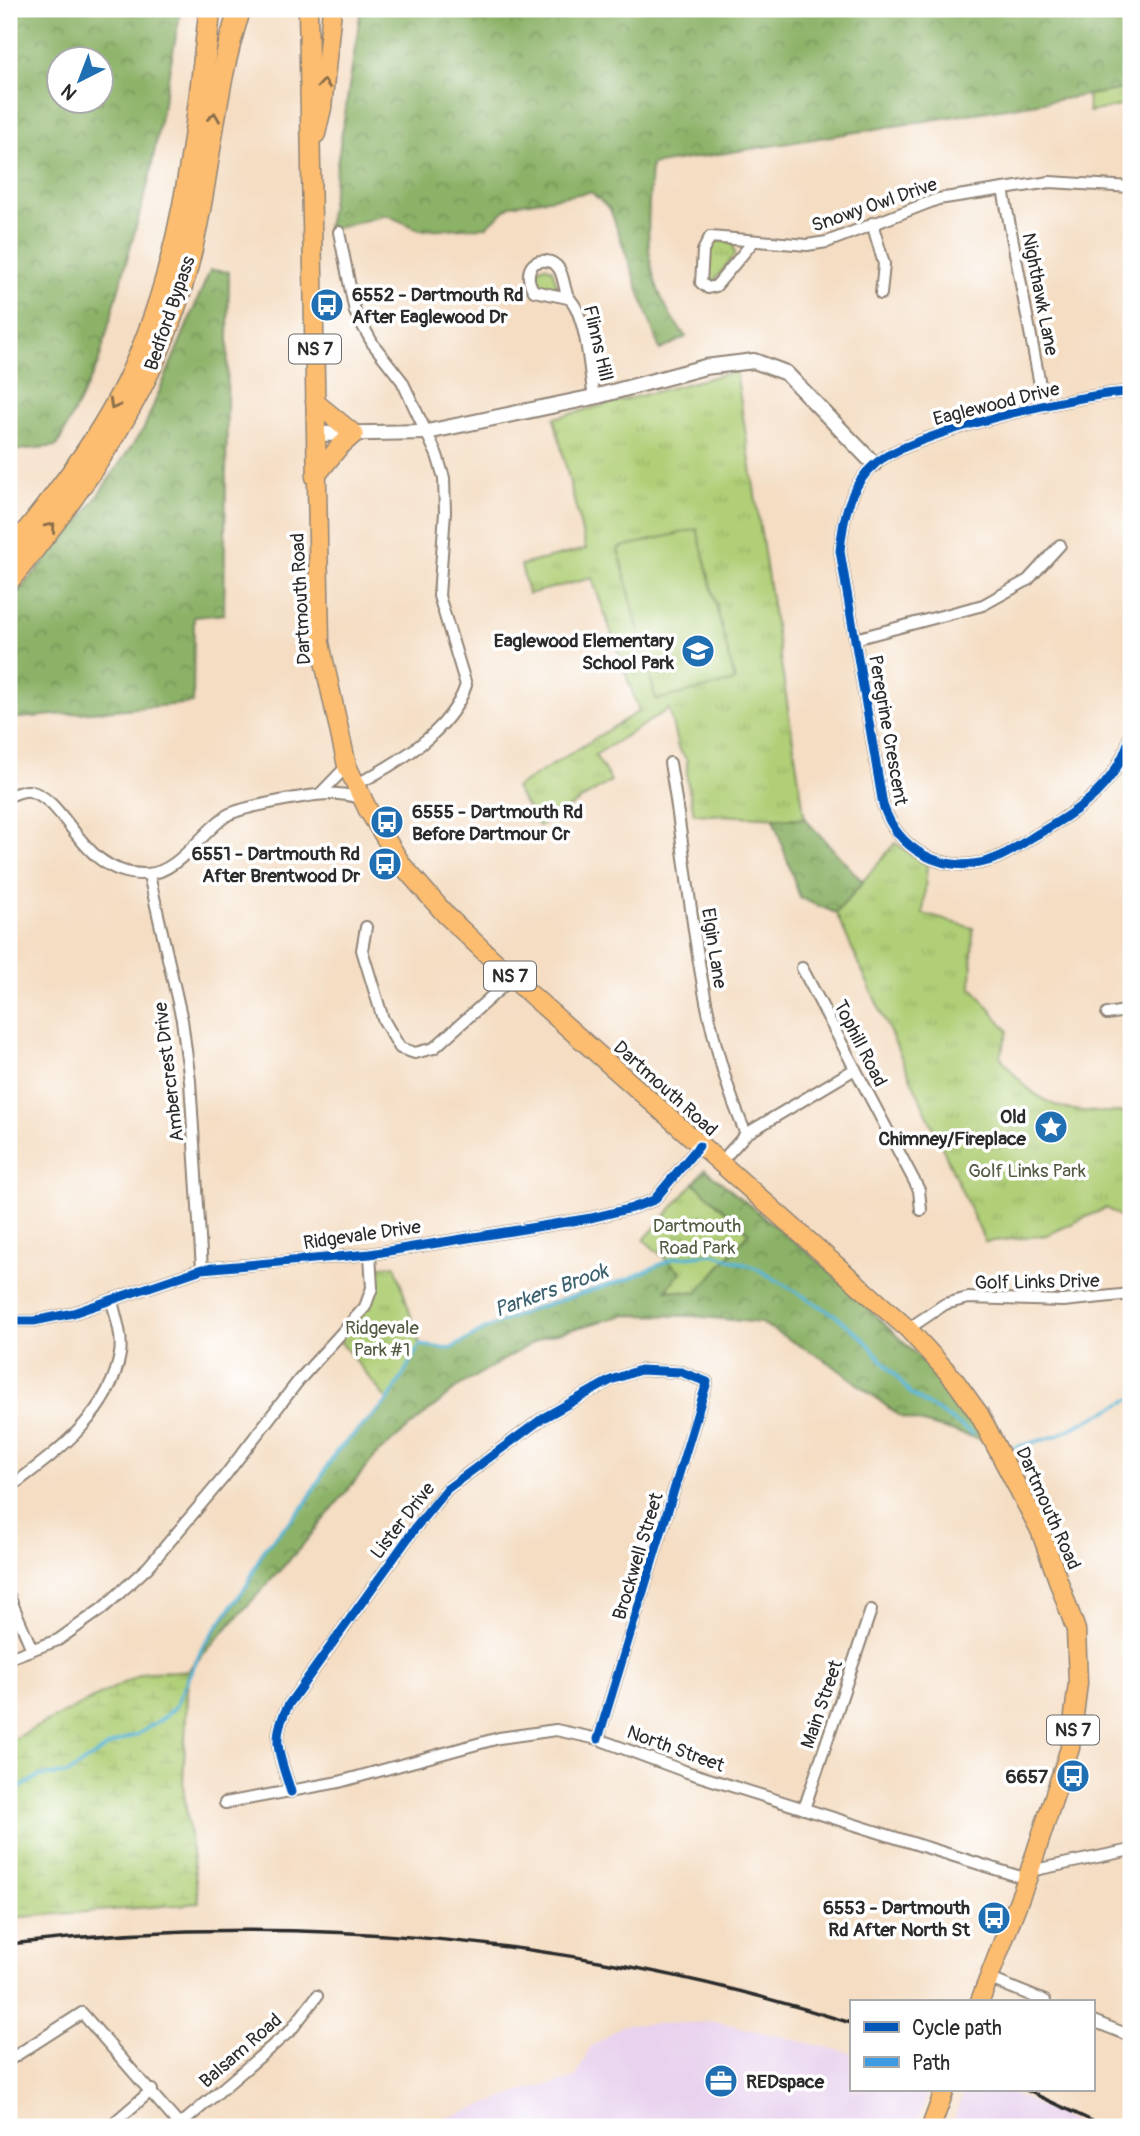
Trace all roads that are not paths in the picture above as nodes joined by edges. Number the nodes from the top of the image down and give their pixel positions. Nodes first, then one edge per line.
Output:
1 (210, 9) edge
2 (240, 9) edge
3 (308, 9) edge
4 (332, 9) edge
5 (313, 151) junction
6 (1131, 187) edge
7 (1003, 188) junction
8 (872, 223) junction
9 (339, 232) dead end
10 (752, 243) junction
11 (881, 294) dead end
12 (568, 298) dead end
13 (1131, 392) edge
14 (594, 397) junction
15 (315, 402) junction
16 (1044, 406) junction
17 (427, 432) junction
18 (354, 433) junction
19 (315, 434) junction
20 (874, 464) junction
21 (315, 477) junction
22 (1060, 545) dead end
23 (9, 554) edge
24 (9, 580) edge
25 (855, 639) junction
26 (1131, 733) edge
27 (670, 763) dead end
28 (347, 766) junction
29 (358, 792) junction
30 (320, 794) junction
31 (9, 796) edge
32 (149, 874) junction
33 (366, 927) dead end
34 (802, 968) dead end
35 (512, 978) junction
36 (1131, 1010) edge
37 (1107, 1014) dead end
38 (855, 1069) junction
39 (746, 1134) junction
40 (699, 1146) junction
41 (719, 1164) junction
42 (921, 1210) dead end
43 (370, 1254) junction
44 (202, 1269) junction
45 (1131, 1294) edge
46 (112, 1301) junction
47 (9, 1321) edge
48 (908, 1329) junction
49 (707, 1382) joint
50 (9, 1488) edge
51 (9, 1596) edge
52 (871, 1610) dead end
53 (31, 1647) junction
54 (9, 1658) edge
55 (598, 1739) junction
56 (291, 1793) junction
57 (225, 1803) dead end
58 (804, 1809) junction
59 (1131, 1850) edge
60 (1028, 1875) junction
61 (988, 1978) junction
62 (317, 1996) dead end
63 (980, 2000) edge
64 (1043, 2000) edge
65 (1094, 2021) edge
66 (1131, 2036) edge
67 (9, 2060) edge
68 (152, 2090) junction
69 (945, 2090) edge
70 (934, 2124) edge
71 (181, 2126) edge
72 (109, 2127) edge

1 -> 23 highway, Bedford Bypass
24 -> 2 highway, Bedford Bypass
3 - 5 main road, Dartmouth Road / NS 7
5 -> 4 main road, Dartmouth Road / NS 7
5 - 15 main road, Dartmouth Road / NS 7
6 - 7 street, Snowy Owl Drive
7 - 8 street, Snowy Owl Drive
7 - 16 street, Nighthawk Lane
8 - 10 street, Snowy Owl Drive
8 - 11 street
9 - 17 street
10 - 10 street, Snowy Owl Drive
12 - 14 street, Flinns Hill
13 - 16 street, Eaglewood Drive
14 - 17 street
14 - 20 street
15 - 18 main road
15 - 19 main road, Dartmouth Road / NS 7
16 - 20 street, Eaglewood Drive
17 - 18 street
17 - 29 street
18 - 19 street
18 - 21 main road
19 - 21 main road, Dartmouth Road / NS 7
20 - 25 street, Peregrine Crescent
21 - 28 main road, Dartmouth Road / NS 7
22 - 25 street
25 - 26 street, Peregrine Crescent
27 - 39 street, Elgin Lane
28 - 29 main road, Dartmouth Road / NS 7
28 - 30 street
29 - 30 street
29 - 35 main road, Dartmouth Road / NS 7
30 - 32 street
31 - 32 street
32 - 44 street, Ambercrest Drive
33 - 35 street
34 - 38 street, Tophill Road
35 - 40 main road, Dartmouth Road / NS 7
36 - 37 street
38 - 39 street
38 - 42 street, Tophill Road
39 - 41 street
40 - 41 main road, Dartmouth Road / NS 7
40 - 43 street, Ridgevale Drive
41 - 48 main road, Dartmouth Road / NS 7
43 - 44 street, Ridgevale Drive
43 - 53 street, Ridgevale Drive
44 - 46 street, Ridgevale Drive
45 - 48 street, Golf Links Drive
46 - 47 street, Ridgevale Drive
46 - 50 street
48 - 60 main road, Dartmouth Road / NS 7
49 - 55 street, Brockwell Street
49 - 56 street, Lister Drive
51 - 53 street
52 - 58 street, Main Street
53 - 54 street, Ridgevale Drive
55 - 56 street, North Street
55 - 58 street, North Street
56 - 57 street, North Street
58 - 60 street, North Street
59 - 60 street
60 - 61 main road, Dartmouth Road / NS 7
61 - 63 main road, Dartmouth Road / NS 7
61 - 64 street
62 - 71 street, Balsam Road
65 - 66 street
67 - 68 street
68 - 71 street
68 - 72 street
69 - 70 main road

